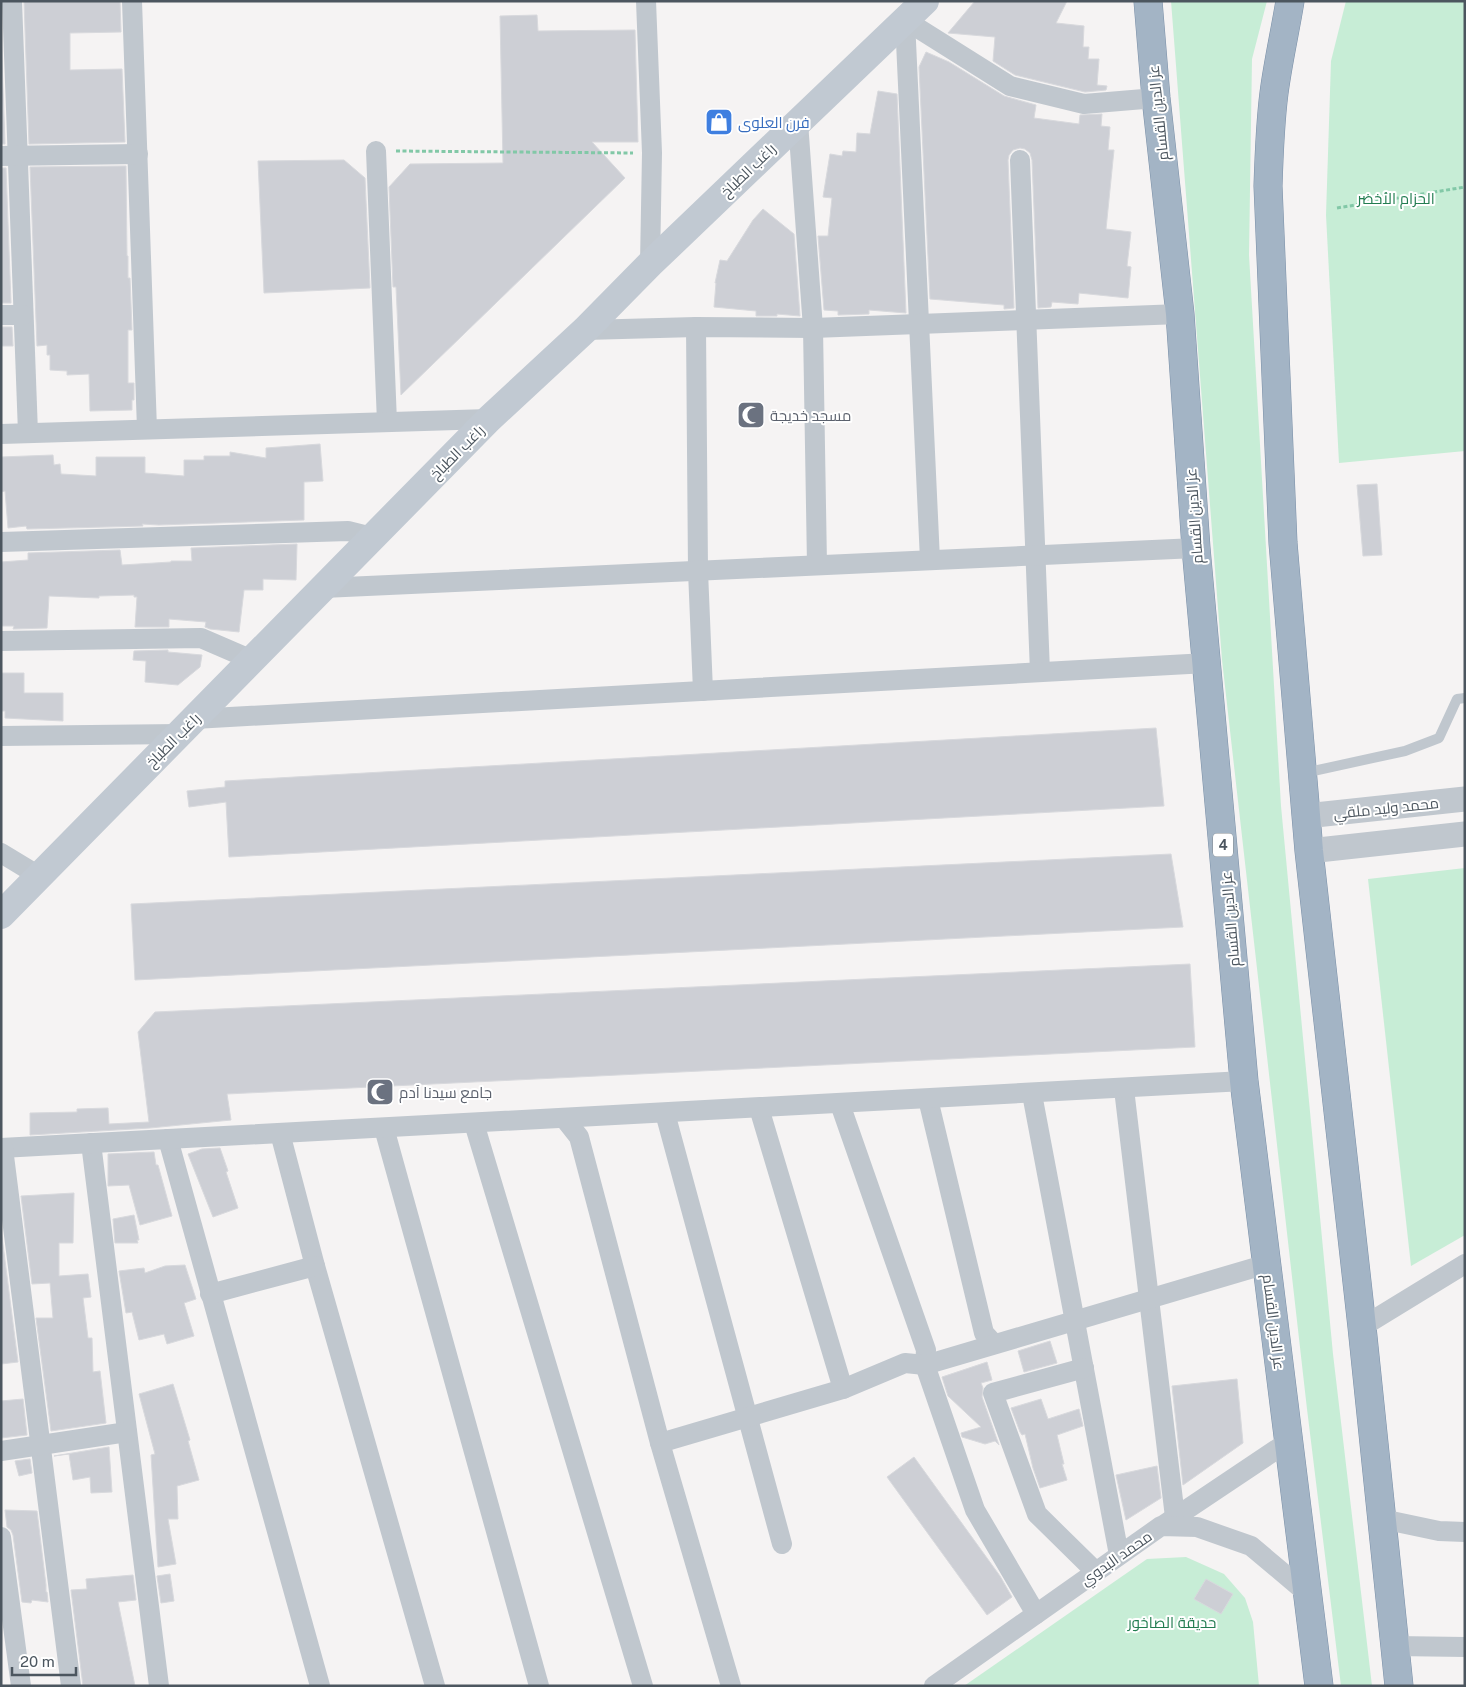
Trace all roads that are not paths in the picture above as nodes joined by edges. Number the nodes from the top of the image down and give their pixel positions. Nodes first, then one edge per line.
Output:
1 (12, 1) edge
2 (132, 1) edge
3 (646, 1) edge
4 (925, 1) edge
5 (1290, 2) edge
6 (1142, 5) edge
7 (905, 20) junction
8 (1156, 98) junction
9 (798, 122) junction
10 (376, 151) road end
11 (138, 154) junction
12 (9, 156) edge
13 (1020, 160) dead end
14 (650, 264) junction
15 (1180, 314) junction
16 (1, 315) edge
17 (23, 315) junction
18 (1026, 320) junction
19 (920, 324) junction
20 (696, 327) junction
21 (813, 328) junction
22 (585, 330) junction
23 (489, 419) junction
24 (386, 422) junction
25 (147, 429) junction
26 (28, 433) junction
27 (1, 434) edge
28 (372, 537) junction
29 (1, 542) edge
30 (1196, 548) junction
31 (1036, 555) junction
32 (930, 560) junction
33 (817, 565) junction
34 (698, 571) junction
35 (322, 588) junction
36 (1, 641) edge
37 (252, 660) junction
38 (1207, 663) junction
39 (1040, 672) junction
40 (703, 691) junction
41 (1465, 698) edge
42 (187, 726) junction
43 (1, 736) edge
44 (1303, 773) junction
45 (1465, 799) edge
46 (1306, 816) junction
47 (1465, 834) edge
48 (1309, 851) junction
49 (1, 853) edge
50 (40, 876) junction
51 (1, 915) edge
52 (1244, 1081) junction
53 (1124, 1089) junction
54 (1032, 1094) junction
55 (928, 1099) junction
56 (840, 1104) junction
57 (759, 1108) junction
58 (665, 1113) junction
59 (564, 1118) junction
60 (474, 1123) junction
61 (384, 1128) junction
62 (280, 1133) junction
63 (168, 1139) junction
64 (91, 1143) junction
65 (2, 1148) edge
66 (1267, 1264) junction
67 (1465, 1264) edge
68 (316, 1266) junction
69 (210, 1294) junction
70 (1149, 1299) junction
71 (1075, 1320) junction
72 (1362, 1327) junction
73 (994, 1344) junction
74 (925, 1365) junction
75 (1084, 1368) junction
76 (843, 1389) junction
77 (747, 1417) junction
78 (127, 1432) junction
79 (1289, 1441) junction
80 (660, 1443) junction
81 (40, 1444) junction
82 (1, 1451) edge
83 (1382, 1519) junction
84 (1168, 1522) junction
85 (1465, 1532) edge
86 (1, 1536) edge
87 (782, 1544) dead end
88 (1119, 1555) junction
89 (1096, 1572) junction
90 (1308, 1594) junction
91 (1036, 1614) junction
92 (1395, 1646) junction
93 (1465, 1647) edge
94 (14, 1674) edge
95 (71, 1686) edge
96 (159, 1686) edge
97 (320, 1686) edge
98 (435, 1686) edge
99 (539, 1686) edge
100 (643, 1686) edge
101 (731, 1686) edge
102 (934, 1686) edge
103 (1319, 1686) edge
104 (1399, 1686) edge

1 - 12 street
2 - 11 street
3 - 14 street
4 - 7 main road, راغب الطباخ
5 - 44 highway
6 - 8 highway, عز الدين القسام / 4
7 - 8 street
7 - 9 main road, راغب الطباخ
7 - 19 street
8 - 15 highway, عز الدين القسام / 4
9 - 14 main road, راغب الطباخ
9 - 21 street
10 - 24 street
11 - 12 street
11 - 25 street
12 - 17 street
13 - 18 street
14 - 22 main road, راغب الطباخ
15 - 18 street
15 - 30 highway, عز الدين القسام / 4
16 - 17 street
17 - 26 street
18 - 19 street
18 - 31 street
19 - 21 street
19 - 32 street
20 - 21 street
20 - 22 street
20 - 34 street
21 - 33 street
22 - 23 main road, راغب الطباخ
23 - 24 street
23 - 28 main road, راغب الطباخ
24 - 25 street
25 - 26 street
26 - 27 street
28 - 29 street
28 - 35 main road, راغب الطباخ
30 - 31 street
30 - 38 highway, عز الدين القسام / 4
31 - 32 street
31 - 39 street
32 - 33 street
33 - 34 street
34 - 35 street
34 - 40 street
35 - 37 main road, راغب الطباخ
36 - 37 street
37 - 42 main road, راغب الطباخ
38 - 39 street
38 - 52 highway, عز الدين القسام / 4
39 - 40 street
40 - 42 street
41 - 44 lane
42 - 43 street
42 - 50 main road, راغب الطباخ
44 - 46 highway
45 - 46 street, محمد وليد ملقي
46 - 48 highway
47 - 48 street
48 - 72 highway
49 - 50 street
50 - 51 main road, راغب الطباخ
52 - 53 street
52 - 66 highway, عز الدين القسام / 4
53 - 54 street
53 - 70 street
54 - 55 street
54 - 71 street
55 - 56 street
55 - 73 street
56 - 57 street
56 - 74 street
57 - 58 street
57 - 76 street
58 - 59 street
58 - 77 street
59 - 60 street
59 - 80 street
60 - 61 street
60 - 100 street
61 - 62 street
61 - 99 street
62 - 63 street
62 - 68 street
63 - 64 street
63 - 69 street
64 - 65 street
64 - 78 street
65 - 81 street
66 - 70 street
66 - 79 highway, عز الدين القسام / 4
67 - 72 street
68 - 69 street
68 - 98 street
69 - 97 street
70 - 71 street
70 - 84 street
71 - 73 street
71 - 75 street
72 - 83 highway
73 - 74 street
74 - 76 street
74 - 91 street
75 - 88 street
75 - 89 street
76 - 77 street
77 - 80 street
77 - 87 street
78 - 81 street
78 - 96 street
79 - 84 street
79 - 90 highway, عز الدين القسام / 4
80 - 101 street
81 - 82 street
81 - 95 street
83 - 85 street
83 - 92 highway
84 - 88 street, محمد البدوي
84 - 90 street, محمد البدوي
86 - 94 street
88 - 89 street, محمد البدوي
89 - 91 street, محمد البدوي
90 - 103 highway, عز الدين القسام / 4
91 - 102 street, محمد البدوي
92 - 93 street
92 - 104 highway

